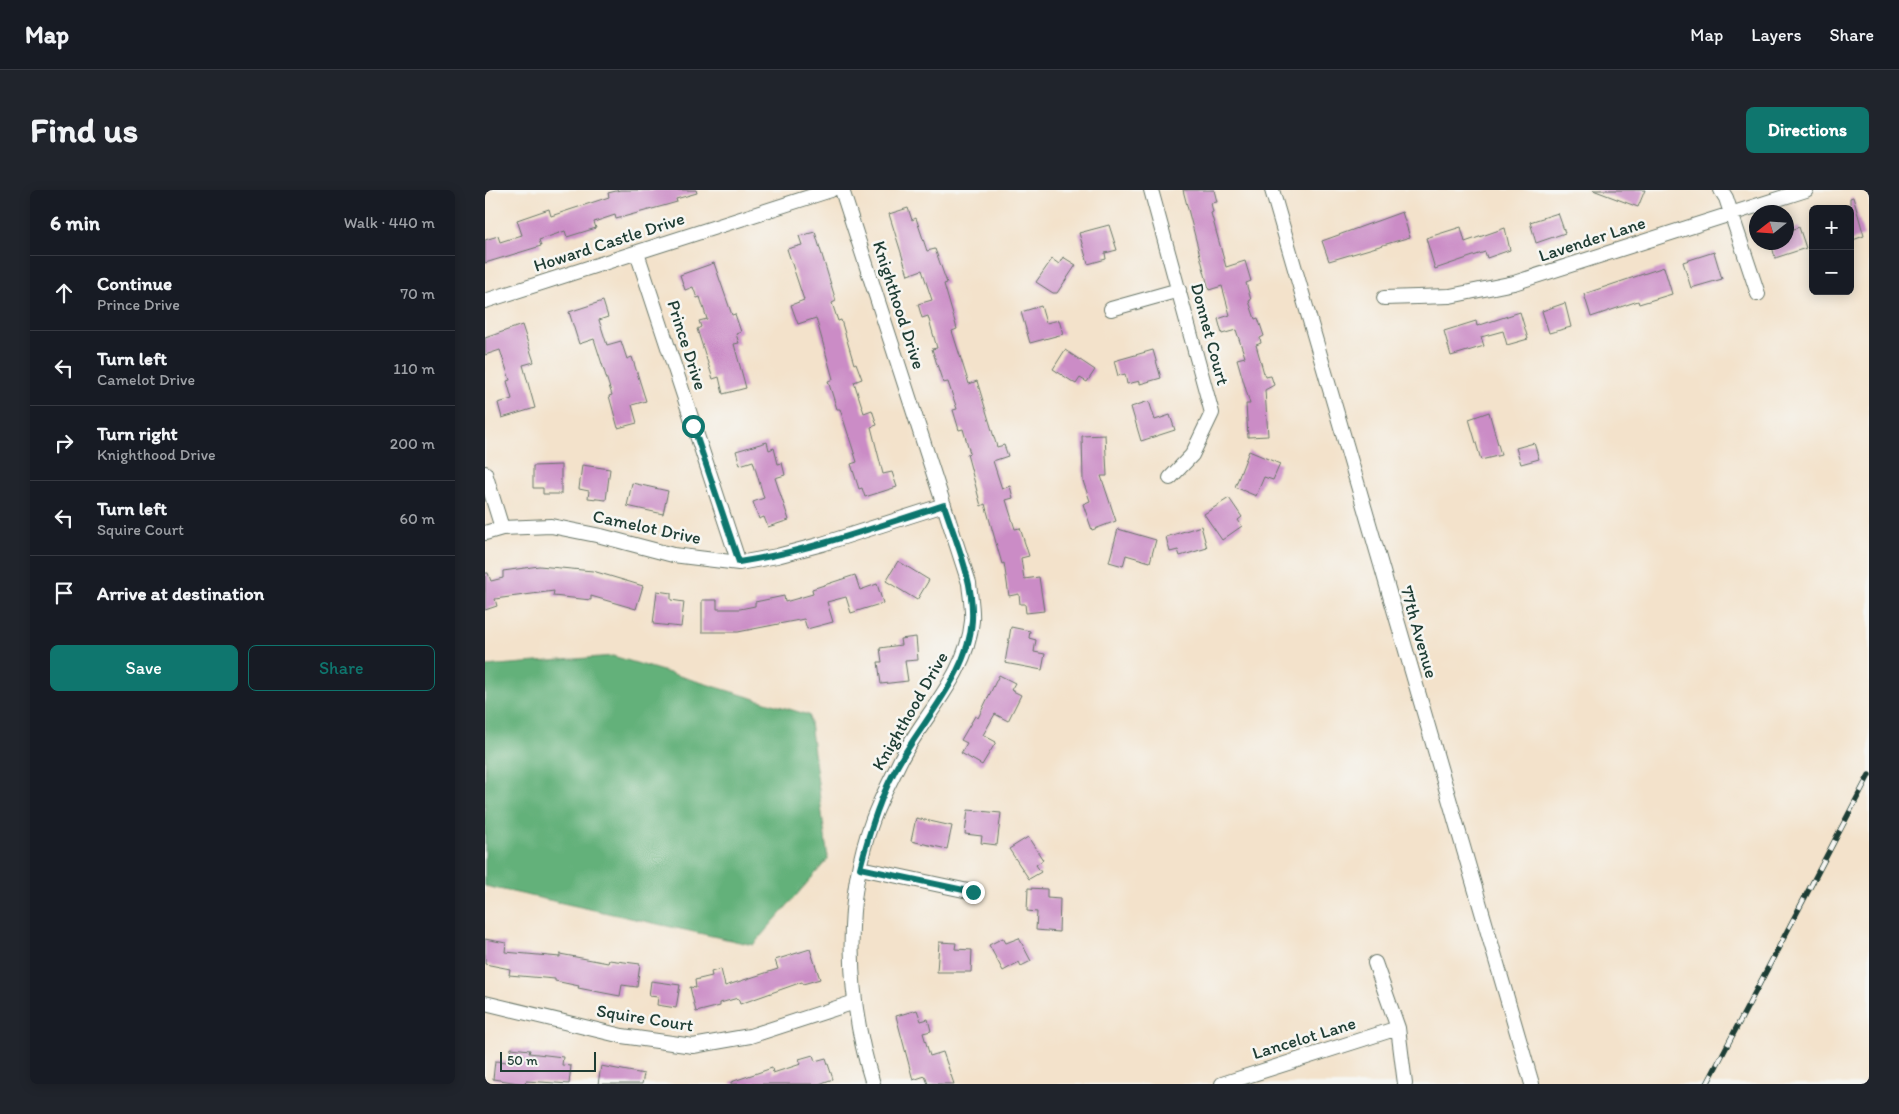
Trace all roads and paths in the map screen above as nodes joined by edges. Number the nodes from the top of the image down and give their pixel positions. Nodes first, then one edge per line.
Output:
1 (831, 190) edge
2 (842, 190) edge
3 (1151, 190) edge
4 (1272, 190) edge
5 (1721, 190) edge
6 (1806, 190) edge
7 (1732, 214) junction
8 (637, 253) junction
9 (1179, 290) junction
10 (1758, 294) dead end
11 (1385, 298) dead end
12 (485, 301) edge
13 (1111, 309) dead end
14 (485, 473) edge
15 (1170, 478) dead end
16 (944, 505) junction
17 (502, 528) junction
18 (485, 533) edge
19 (739, 562) junction
20 (860, 868) junction
21 (973, 892) dead end
22 (1375, 963) dead end
23 (855, 1002) junction
24 (485, 1003) edge
25 (1398, 1028) junction
26 (873, 1084) edge
27 (1222, 1084) edge
28 (1405, 1084) edge
29 (1532, 1084) edge

1 - 8 street, Howard Castle Drive
2 - 16 street, Knighthood Drive
3 - 9 street, Donnet Court
4 - 29 street, 77th Avenue
5 - 7 street
6 - 7 street, Lavender Lane
7 - 10 street
7 - 11 street, Lavender Lane
8 - 12 street, Howard Castle Drive
8 - 19 street, Prince Drive
9 - 13 street
9 - 15 street, Donnet Court
14 - 17 street
16 - 19 street, Camelot Drive
16 - 20 street, Knighthood Drive
17 - 18 street, Camelot Drive
17 - 19 street, Camelot Drive
20 - 21 street
20 - 23 street, Knighthood Drive
22 - 25 street
23 - 24 street, Squire Court
23 - 26 street, Knighthood Drive
25 - 27 street, Lancelot Lane
25 - 28 street

